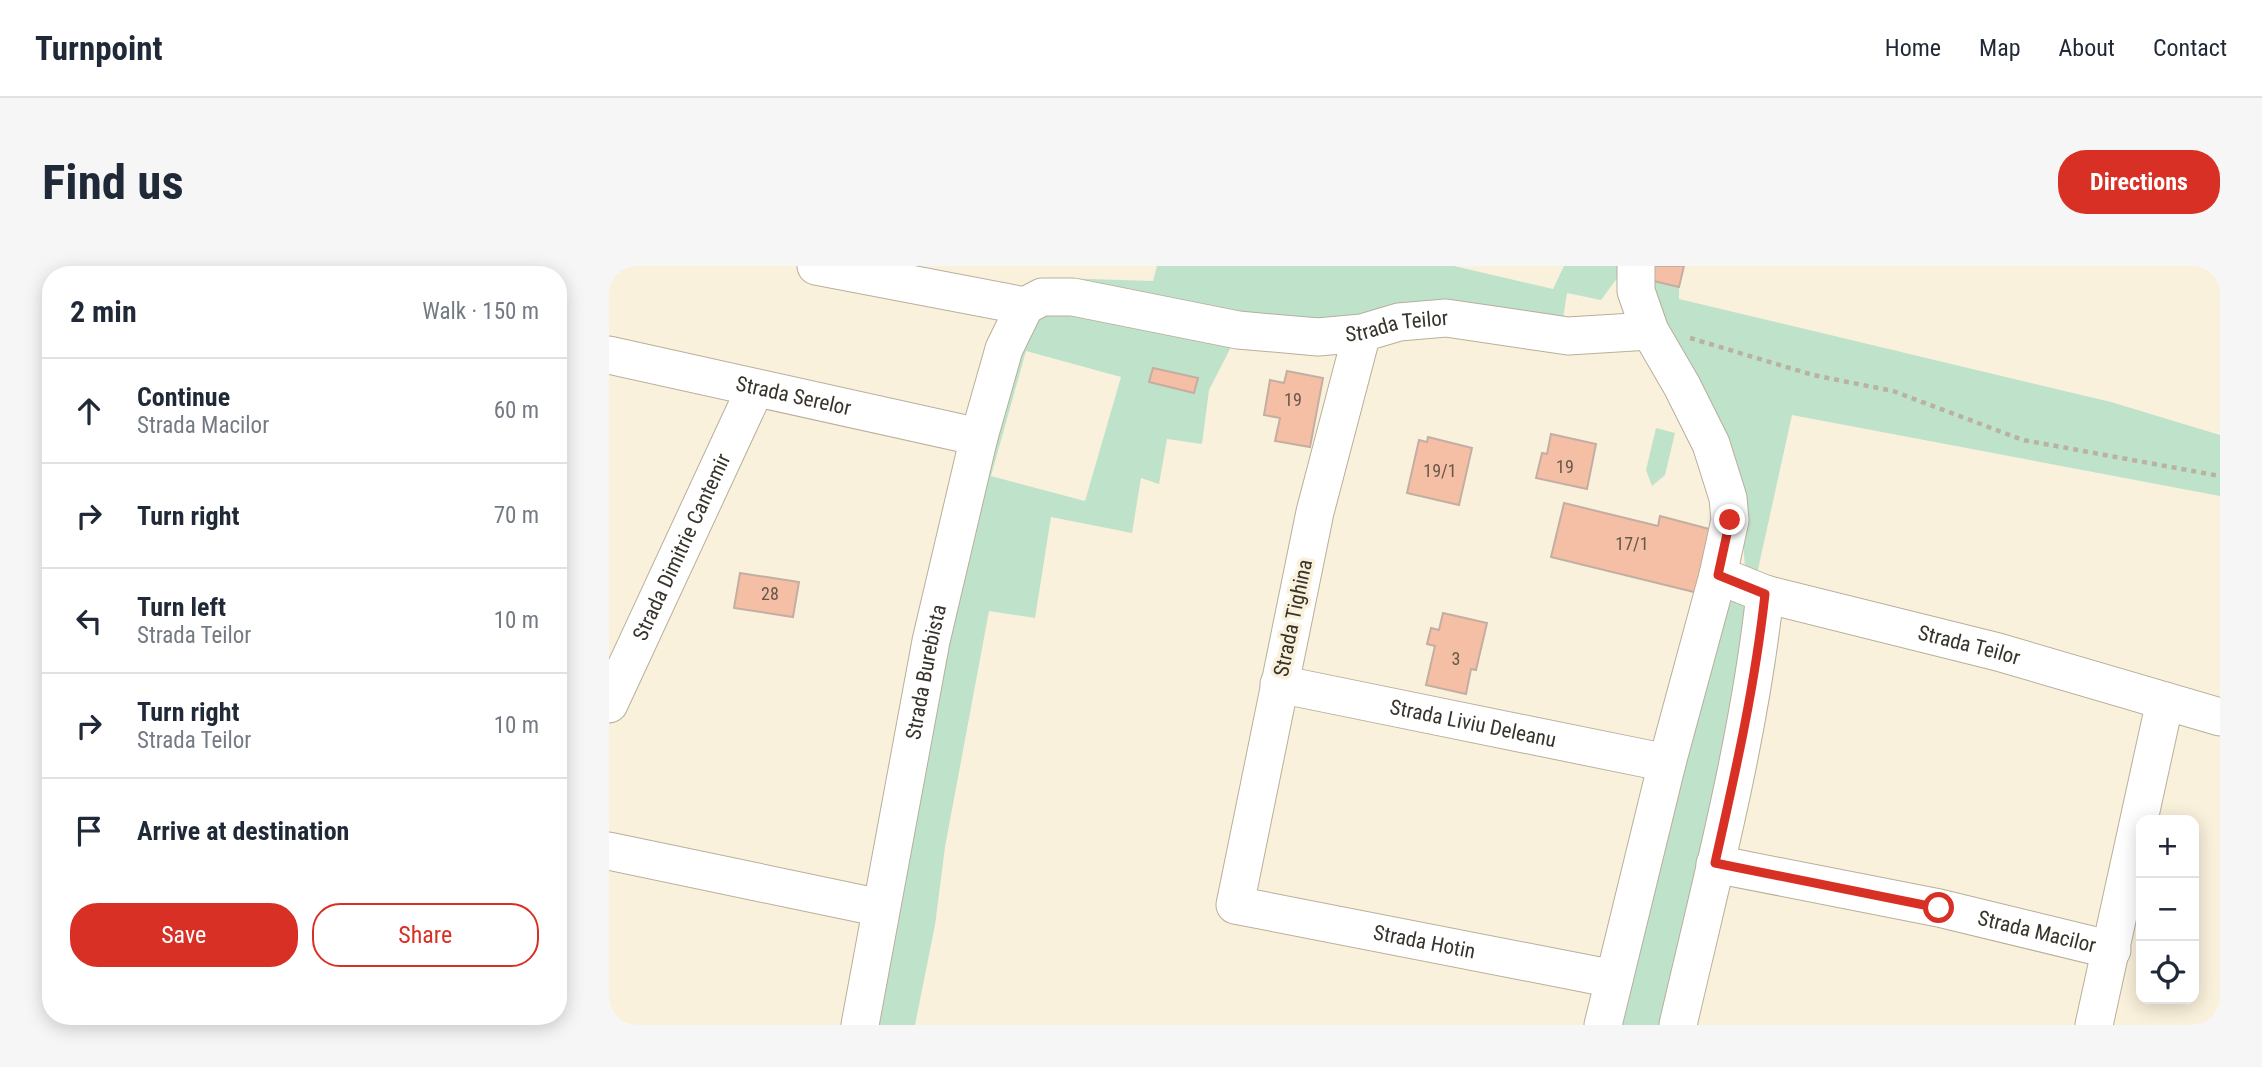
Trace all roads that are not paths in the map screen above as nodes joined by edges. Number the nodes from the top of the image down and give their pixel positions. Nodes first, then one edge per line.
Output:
1 (816, 266) edge
2 (1636, 266) edge
3 (1025, 306) junction
4 (1650, 331) junction
5 (1362, 333) junction
6 (609, 355) edge
7 (755, 389) junction
8 (979, 437) junction
9 (1718, 575) junction
10 (1765, 594) junction
11 (1279, 684) junction
12 (2165, 701) junction
13 (609, 704) edge
14 (2220, 717) edge
15 (1667, 763) junction
16 (609, 851) edge
17 (1715, 863) junction
18 (1235, 905) joint
19 (881, 908) junction
20 (2112, 950) junction
21 (1614, 979) junction
22 (860, 1025) edge
23 (1603, 1025) edge
24 (1678, 1025) edge
25 (2094, 1025) edge

1 - 3 street
2 - 4 street
3 - 5 street, Strada Teilor
3 - 8 street
4 - 5 street, Strada Teilor
4 - 9 street
5 - 11 street, Strada Tighina
6 - 7 street, Strada Serelor
7 - 8 street, Strada Serelor
7 - 13 street, Strada Dimitrie Cantemir
8 - 19 street, Strada Burebista
9 - 10 street, Strada Teilor
9 - 15 street
10 - 12 street, Strada Teilor
10 - 17 street
11 - 15 street, Strada Liviu Deleanu
11 - 18 street, Strada Tighina
12 - 14 street, Strada Teilor
12 - 20 street
15 - 21 street
16 - 19 street
17 - 20 street, Strada Macilor
17 - 24 street
18 - 21 street, Strada Hotin
19 - 22 street, Strada Burebista
20 - 25 street
21 - 23 street

